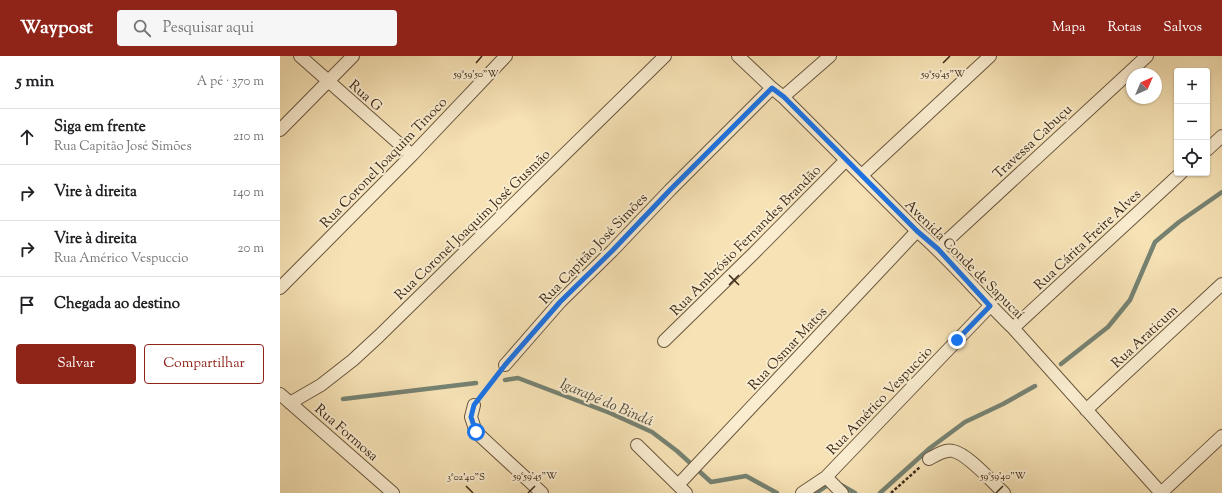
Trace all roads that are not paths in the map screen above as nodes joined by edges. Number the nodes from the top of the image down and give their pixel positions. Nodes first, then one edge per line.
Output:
1 (300, 56) edge
2 (353, 56) edge
3 (506, 56) edge
4 (665, 56) edge
5 (738, 56) edge
6 (830, 56) edge
7 (990, 56) edge
8 (1147, 56) edge
9 (328, 81) junction
10 (772, 88) junction
11 (784, 97) junction
12 (280, 130) edge
13 (1222, 136) edge
14 (1210, 147) edge
15 (412, 155) junction
16 (846, 160) junction
17 (862, 175) junction
18 (1178, 176) edge
19 (917, 231) junction
20 (938, 249) junction
21 (1222, 284) edge
22 (280, 288) edge
23 (990, 306) junction
24 (1013, 328) junction
25 (664, 341) dead end
26 (505, 365) road end
27 (280, 394) edge
28 (290, 403) junction
29 (474, 405) road end
30 (1086, 410) junction
31 (1222, 436) edge
32 (638, 445) dead end
33 (929, 459) road end
34 (826, 477) junction
35 (681, 487) edge
36 (394, 493) edge
37 (542, 493) edge
38 (802, 493) edge
39 (842, 493) edge
40 (1004, 493) edge
41 (1161, 493) edge

1 - 9 street, Rua G
2 - 9 street
3 - 15 street, Rua Coronel Joaquim Tinoco
4 - 28 street, Rua Coronel Joaquim José Gusmão
5 - 10 street, Avenida Conde de Sapucaí
6 - 11 street
7 - 17 street
8 - 20 street, Travessa Cabuçu
9 - 12 street
9 - 15 street, Rua G
10 - 11 street, Avenida Conde de Sapucaí
10 - 26 street, Rua Capitão José Simões
11 - 16 street, Avenida Conde de Sapucaí
13 - 14 street
15 - 22 street, Rua Coronel Joaquim Tinoco
16 - 17 street, Avenida Conde de Sapucaí
16 - 25 street, Rua Ambrósio Fernandes Brandão
17 - 19 street, Avenida Conde de Sapucaí
18 - 24 street, Rua Cárita Freire Alves
19 - 20 street, Avenida Conde de Sapucaí
19 - 35 street, Rua Osmar Matos
20 - 23 street, Avenida Conde de Sapucaí
21 - 30 street, Rua Araticum
23 - 24 street, Avenida Conde de Sapucaí
23 - 34 street, Rua Américo Vespuccio
24 - 30 street, Avenida Conde de Sapucaí
27 - 28 street, Rua Formosa
28 - 36 street, Rua Formosa
29 - 37 street
30 - 41 street, Avenida Conde de Sapucaí
31 - 41 street
32 - 35 street
33 - 40 street
34 - 38 street, Rua Américo Vespuccio
34 - 39 street

